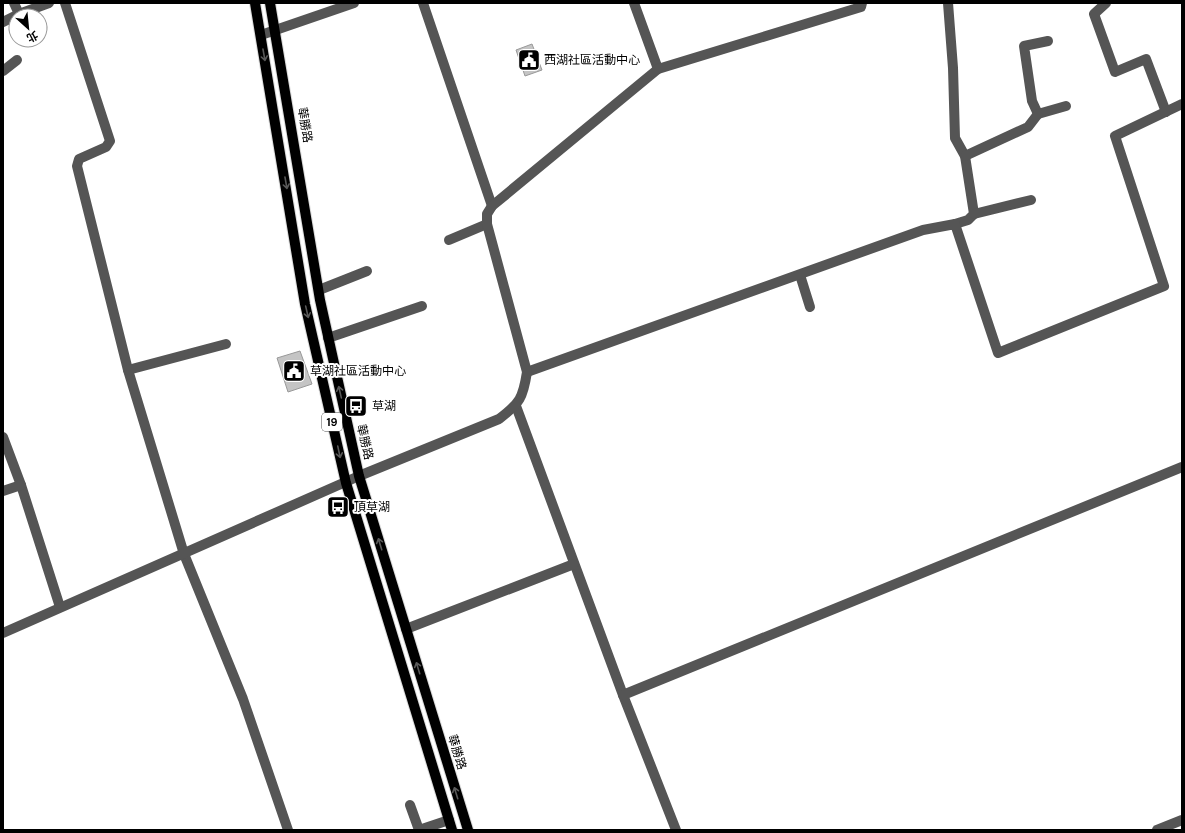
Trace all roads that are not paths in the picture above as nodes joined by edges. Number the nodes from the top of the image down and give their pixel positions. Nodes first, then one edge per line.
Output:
1 (49, 3) edge
2 (65, 3) edge
3 (256, 3) edge
4 (270, 3) edge
5 (354, 3) edge
6 (423, 3) edge
7 (634, 3) edge
8 (948, 3) edge
9 (1106, 3) edge
10 (864, 4) edge
11 (35, 8) edge
12 (275, 30) junction
13 (261, 35) junction
14 (1048, 41) dead end
15 (17, 60) dead end
16 (658, 69) junction
17 (3, 71) edge
18 (1182, 104) edge
19 (1066, 106) dead end
20 (1166, 112) junction
21 (1038, 114) junction
22 (965, 156) junction
23 (1031, 200) dead end
24 (492, 206) junction
25 (974, 214) junction
26 (487, 224) junction
27 (955, 224) junction
28 (449, 240) dead end
29 (368, 271) dead end
30 (800, 275) junction
31 (319, 290) junction
32 (422, 306) dead end
33 (810, 307) dead end
34 (328, 338) junction
35 (226, 344) dead end
36 (128, 370) junction
37 (527, 372) junction
38 (516, 406) junction
39 (3, 437) edge
40 (1182, 466) edge
41 (359, 476) junction
42 (346, 483) junction
43 (22, 485) junction
44 (3, 491) edge
45 (184, 554) junction
46 (574, 564) junction
47 (60, 607) junction
48 (406, 629) junction
49 (3, 633) edge
50 (623, 695) junction
51 (410, 805) dead end
52 (1182, 820) edge
53 (450, 825) edge
54 (288, 830) edge
55 (468, 830) edge
56 (676, 830) edge
57 (1157, 830) edge

1 - 11 street
2 - 36 street
3 - 13 main road, 19
4 - 12 main road, 華勝路 / 19
5 - 12 street
6 - 24 street
7 - 16 street
8 - 22 street
9 - 20 street
10 - 16 street
12 - 13 street
12 - 31 main road, 華勝路 / 19
13 -> 42 main road, 19
14 - 21 street
15 - 17 street
16 - 24 street
18 - 20 street
19 - 21 street
20 - 27 street
21 - 22 street
22 - 25 street
23 - 25 street
24 - 26 street
25 - 27 street
26 - 28 street
26 - 37 street
27 - 30 street
29 - 31 street
30 - 33 street
30 - 37 street
31 - 34 main road, 華勝路 / 19
32 - 34 street
41 -> 34 main road, 華勝路 / 19
35 - 36 street
36 - 45 street
37 - 38 street
38 - 41 street
38 - 46 street
39 - 43 street
40 - 50 street
41 - 42 street
48 -> 41 main road, 華勝路 / 19
42 - 45 street
42 - 53 main road, 19
43 - 44 street
43 - 47 street
45 - 47 street
45 - 54 street
46 - 48 street
46 - 50 street
47 - 49 street
55 -> 48 main road, 華勝路 / 19
50 - 56 street
51 - 53 street
52 - 57 street

